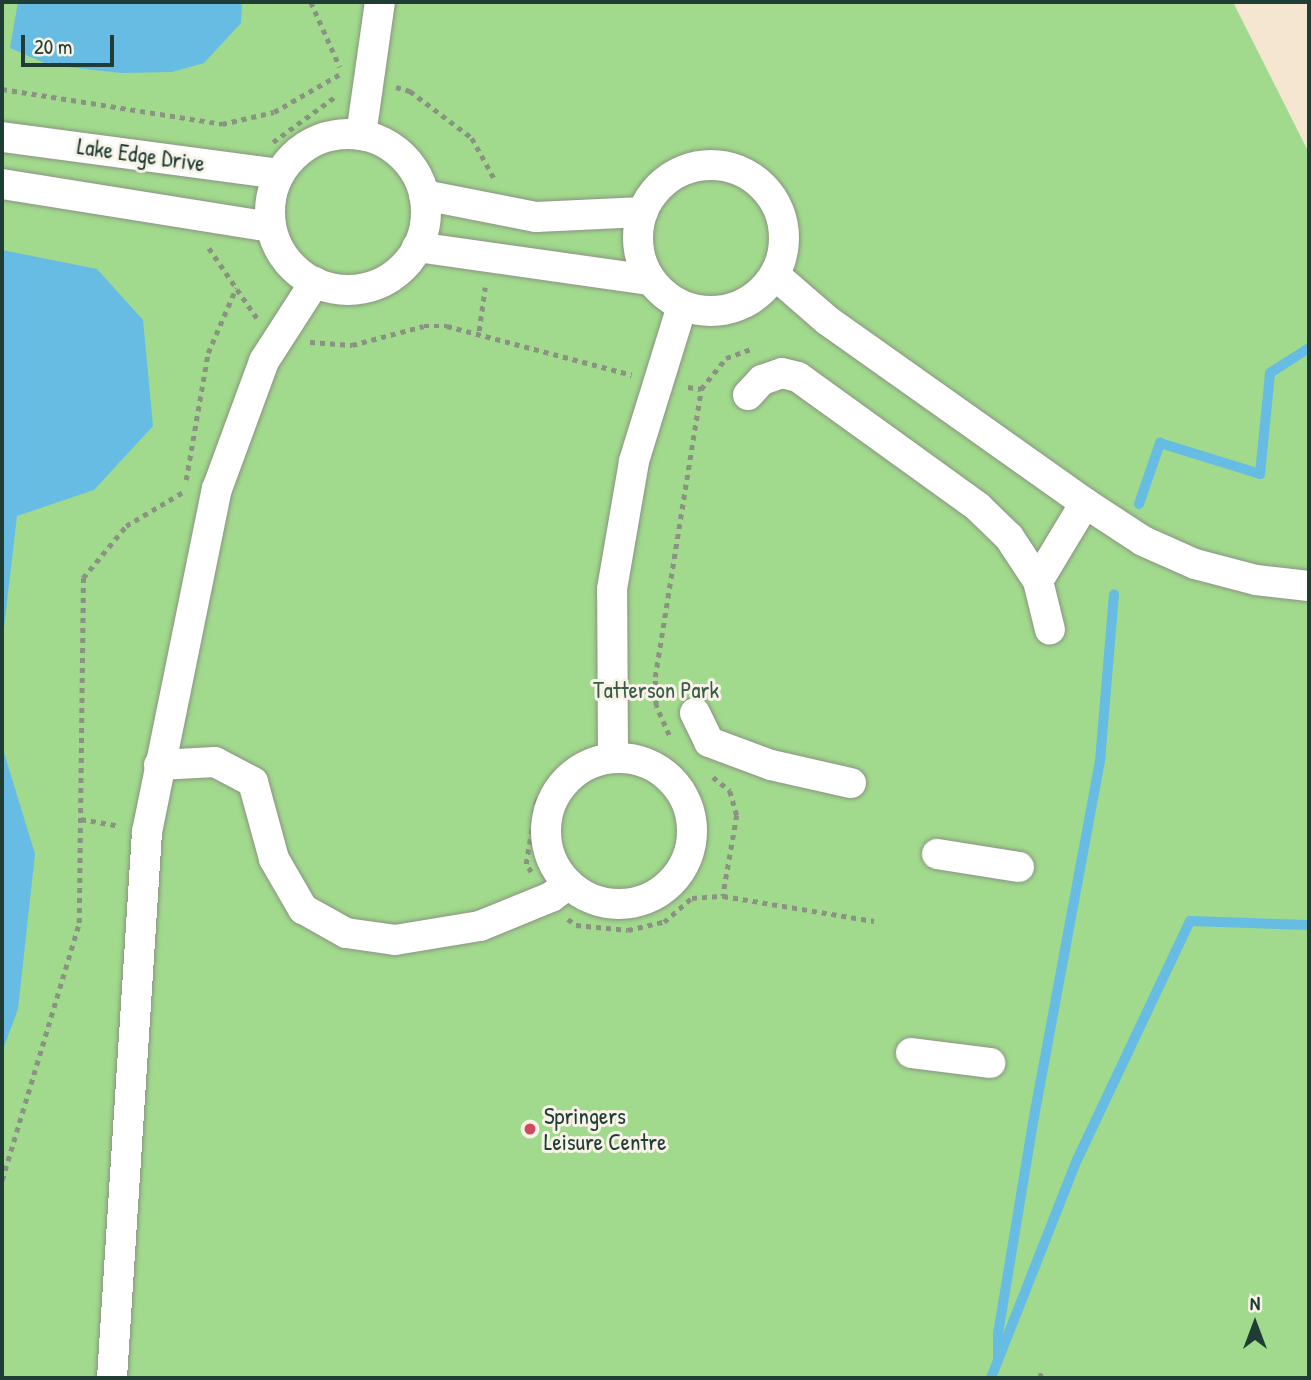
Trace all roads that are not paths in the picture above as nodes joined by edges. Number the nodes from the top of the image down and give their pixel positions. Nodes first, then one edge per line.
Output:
1 (380, 2) edge
2 (361, 135) junction
3 (2, 137) edge
4 (279, 174) junction
5 (2, 184) edge
6 (424, 195) junction
7 (643, 212) junction
8 (271, 227) junction
9 (417, 247) junction
10 (775, 275) junction
11 (649, 280) junction
12 (314, 282) junction
13 (682, 306) junction
14 (748, 395) dead end
15 (1085, 503) junction
16 (1038, 581) junction
17 (1309, 586) edge
18 (1050, 630) dead end
19 (695, 713) dead end
20 (613, 757) junction
21 (159, 765) junction
22 (851, 783) dead end
23 (937, 854) dead end
24 (1019, 867) dead end
25 (569, 884) junction
26 (911, 1053) dead end
27 (990, 1063) dead end
28 (112, 1378) edge

1 - 2 street
2 - 4 street
2 - 6 street
3 - 4 street, Lake Edge Drive
4 - 8 street
5 - 8 street
6 - 7 street
6 - 9 street
7 - 10 street
7 - 11 street
8 - 12 street
9 - 11 street
9 - 12 street
10 - 13 street
10 - 15 street
11 - 13 street
12 - 21 street
13 - 20 street
14 - 16 street
15 - 16 street
15 - 17 street
16 - 18 street
19 - 22 street
20 - 25 street
20 - 25 street
21 - 25 street
21 - 28 street
23 - 24 street
26 - 27 street

